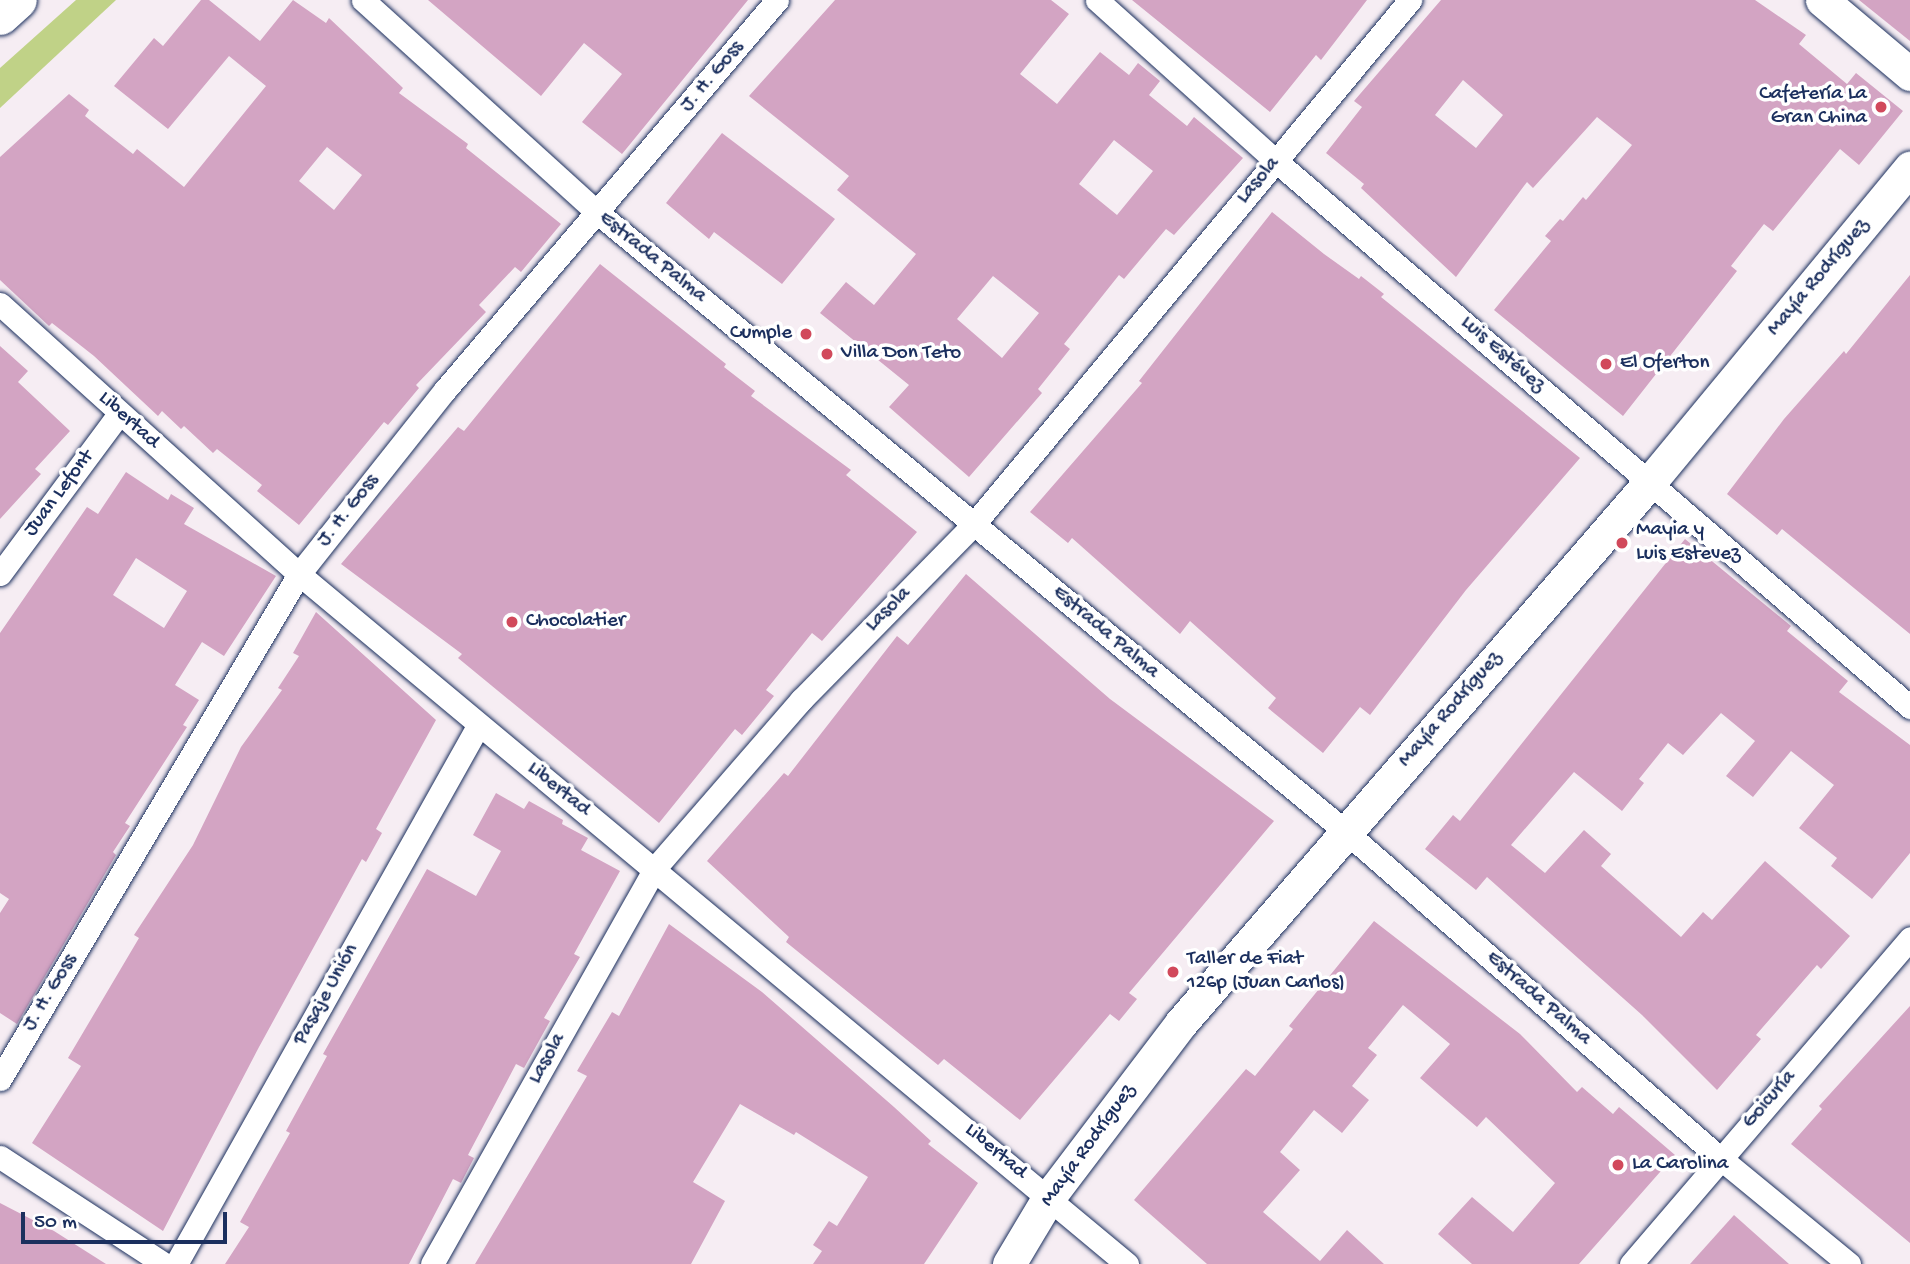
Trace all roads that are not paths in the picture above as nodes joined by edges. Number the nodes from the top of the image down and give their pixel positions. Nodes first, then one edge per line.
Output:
1 (18, 0) edge
2 (363, 0) edge
3 (777, 0) edge
4 (1097, 0) edge
5 (1410, 0) edge
6 (1822, 0) edge
7 (0, 16) edge
8 (1910, 74) edge
9 (1276, 161) junction
10 (1910, 168) edge
11 (598, 213) junction
12 (0, 304) edge
13 (119, 414) junction
14 (1650, 482) junction
15 (974, 524) junction
16 (0, 574) edge
17 (299, 574) junction
18 (1910, 707) edge
19 (478, 726) junction
20 (1346, 832) junction
21 (655, 868) junction
22 (1910, 938) edge
23 (0, 1079) edge
24 (0, 1157) edge
25 (1720, 1158) junction
26 (1049, 1197) junction
27 (164, 1264) edge
28 (176, 1264) edge
29 (432, 1264) edge
30 (1009, 1264) edge
31 (1128, 1264) edge
32 (1631, 1264) edge
33 (1849, 1264) edge

1 - 7 main road
2 - 11 street, Estrada Palma
3 - 11 street, J. H. Goss
4 - 9 street, Luis Estévez
5 - 9 street, Lasola
6 - 8 main road
9 - 14 street, Luis Estévez
9 - 15 street, Lasola
10 - 14 main road, Mayía Rodríguez
11 - 15 street, Estrada Palma
11 - 17 street, J. H. Goss
12 - 13 street, Libertad
13 - 16 street, Juan Lefont
13 - 17 street, Libertad
14 - 18 street, Luis Estévez
14 - 20 main road, Mayía Rodríguez
15 - 20 street, Estrada Palma
15 - 21 street, Lasola
17 - 19 street, Libertad
17 - 23 street, J. H. Goss
19 - 21 street, Libertad
19 - 28 street, Pasaje Unión
20 - 25 street, Estrada Palma
20 - 26 main road, Mayía Rodríguez
21 - 26 street, Libertad
21 - 29 street, Lasola
22 - 25 street, Goicuría
24 - 27 street
25 - 32 street, Goicuría
25 - 33 street, Estrada Palma
26 - 30 main road, Mayía Rodríguez
26 - 31 street, Libertad

